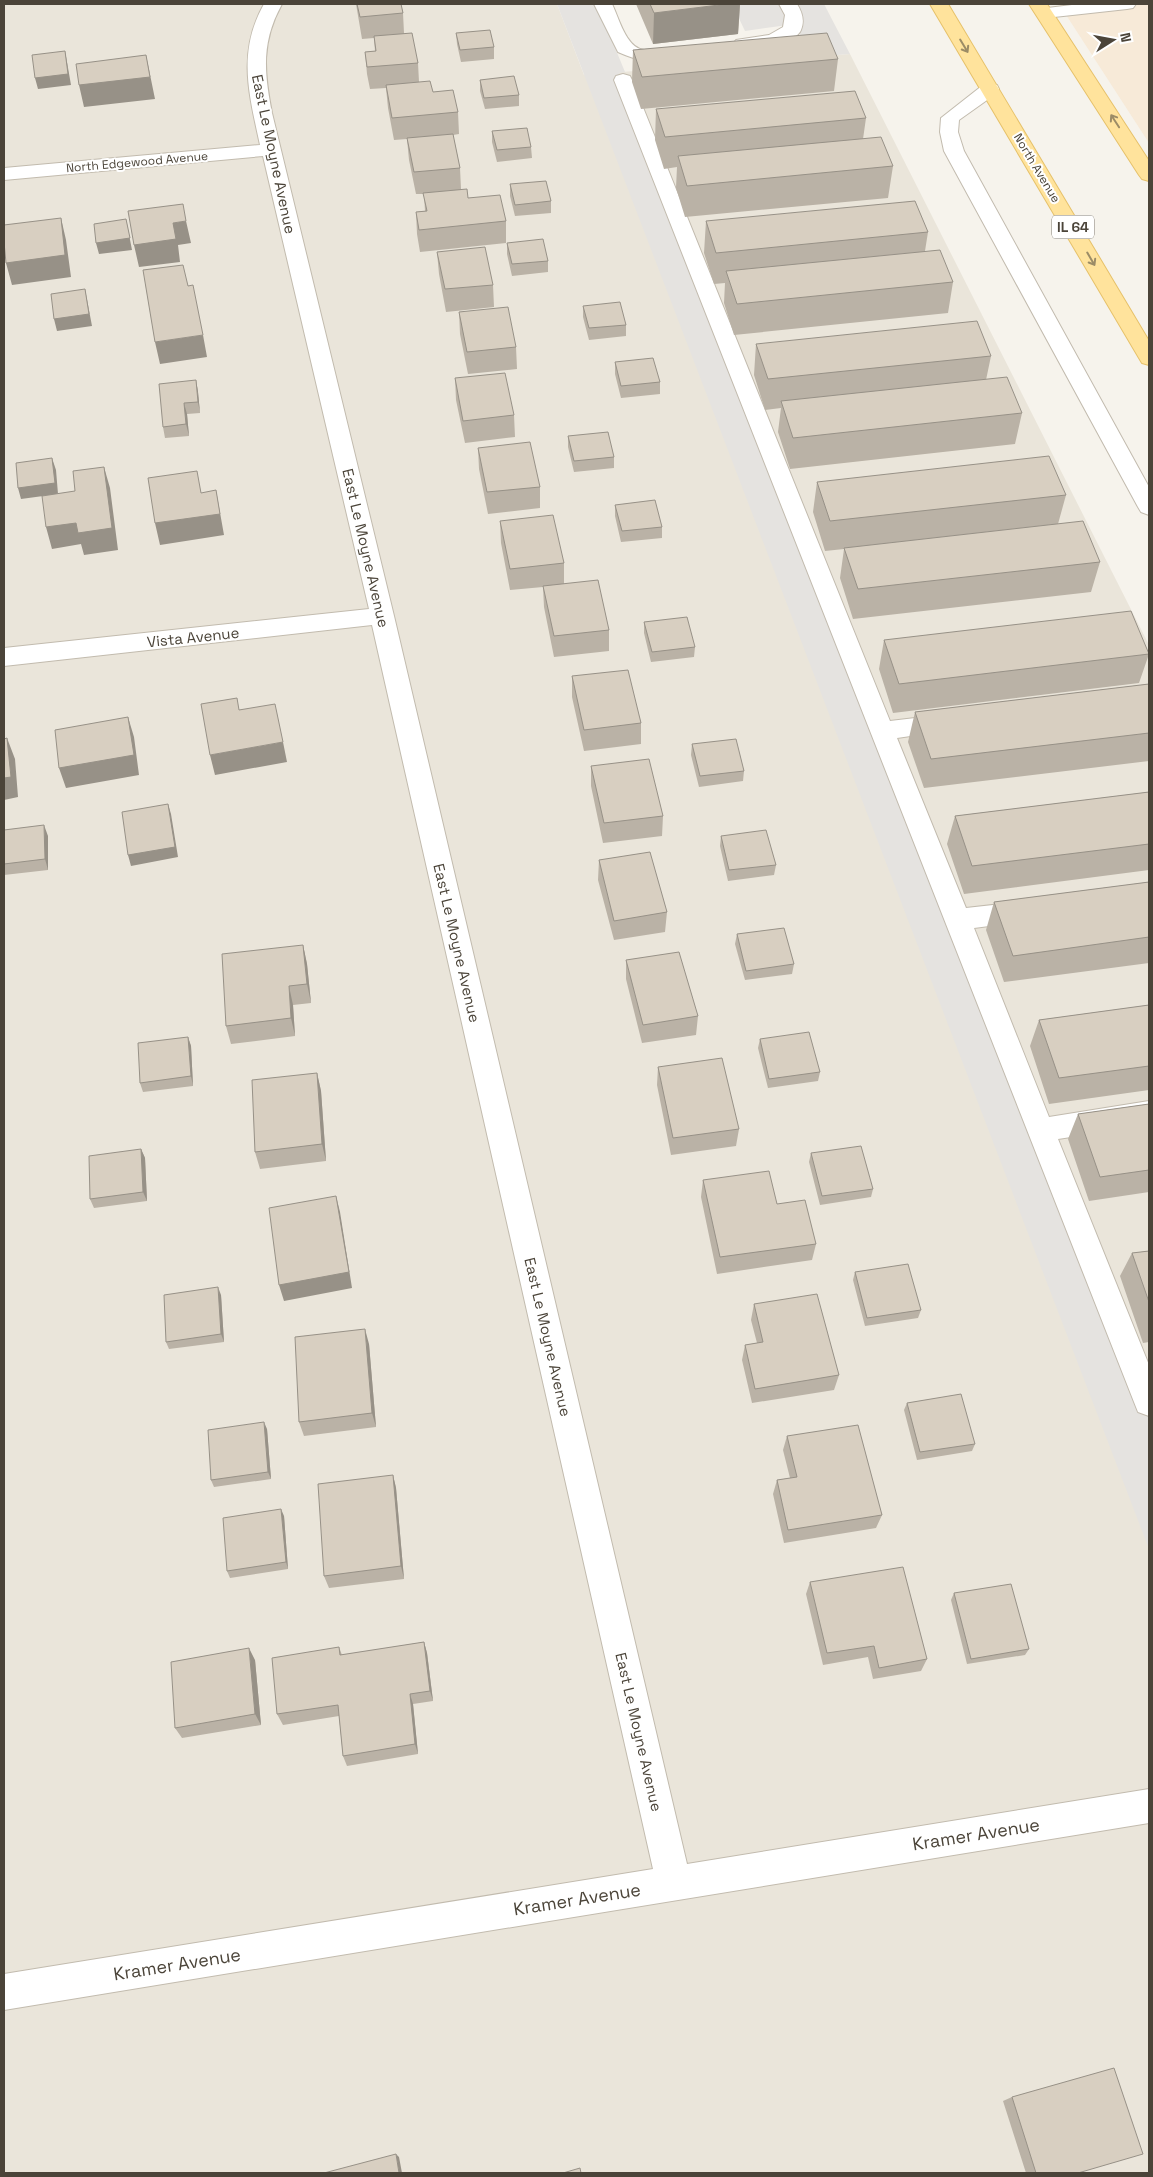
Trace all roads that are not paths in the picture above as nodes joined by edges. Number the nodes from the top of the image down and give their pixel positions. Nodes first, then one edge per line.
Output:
1 (273, 4) edge
2 (603, 4) edge
3 (788, 4) edge
4 (939, 4) edge
5 (1126, 4) edge
6 (1042, 9) edge
7 (726, 46) edge
8 (688, 50) edge
9 (623, 80) dead end
10 (990, 88) junction
11 (271, 150) junction
12 (1147, 166) edge
13 (4, 174) edge
14 (1149, 358) edge
15 (1149, 507) edge
16 (382, 616) junction
17 (4, 658) edge
18 (970, 720) edge
19 (883, 731) junction
20 (1053, 907) edge
21 (957, 920) junction
22 (1149, 1113) edge
23 (1041, 1130) junction
24 (1143, 1370) edge
25 (1149, 1402) edge
26 (1149, 1806) edge
27 (674, 1884) junction
28 (4, 1992) edge

1 - 11 street, East Le Moyne Avenue
2 - 8 street
3 - 7 street
4 -> 10 main road, North Avenue / IL 64
5 - 6 street
12 -> 6 main road
9 - 19 street
10 -> 14 main road, North Avenue / IL 64
10 - 15 street
11 - 13 street, North Edgewood Avenue
11 - 16 street, East Le Moyne Avenue
16 - 17 street, Vista Avenue
16 - 27 street, East Le Moyne Avenue
18 - 19 street
19 - 21 street
20 - 21 street
21 - 23 street
22 - 23 street
23 - 24 street
24 - 25 street
26 - 27 street, Kramer Avenue
27 - 28 street, Kramer Avenue

